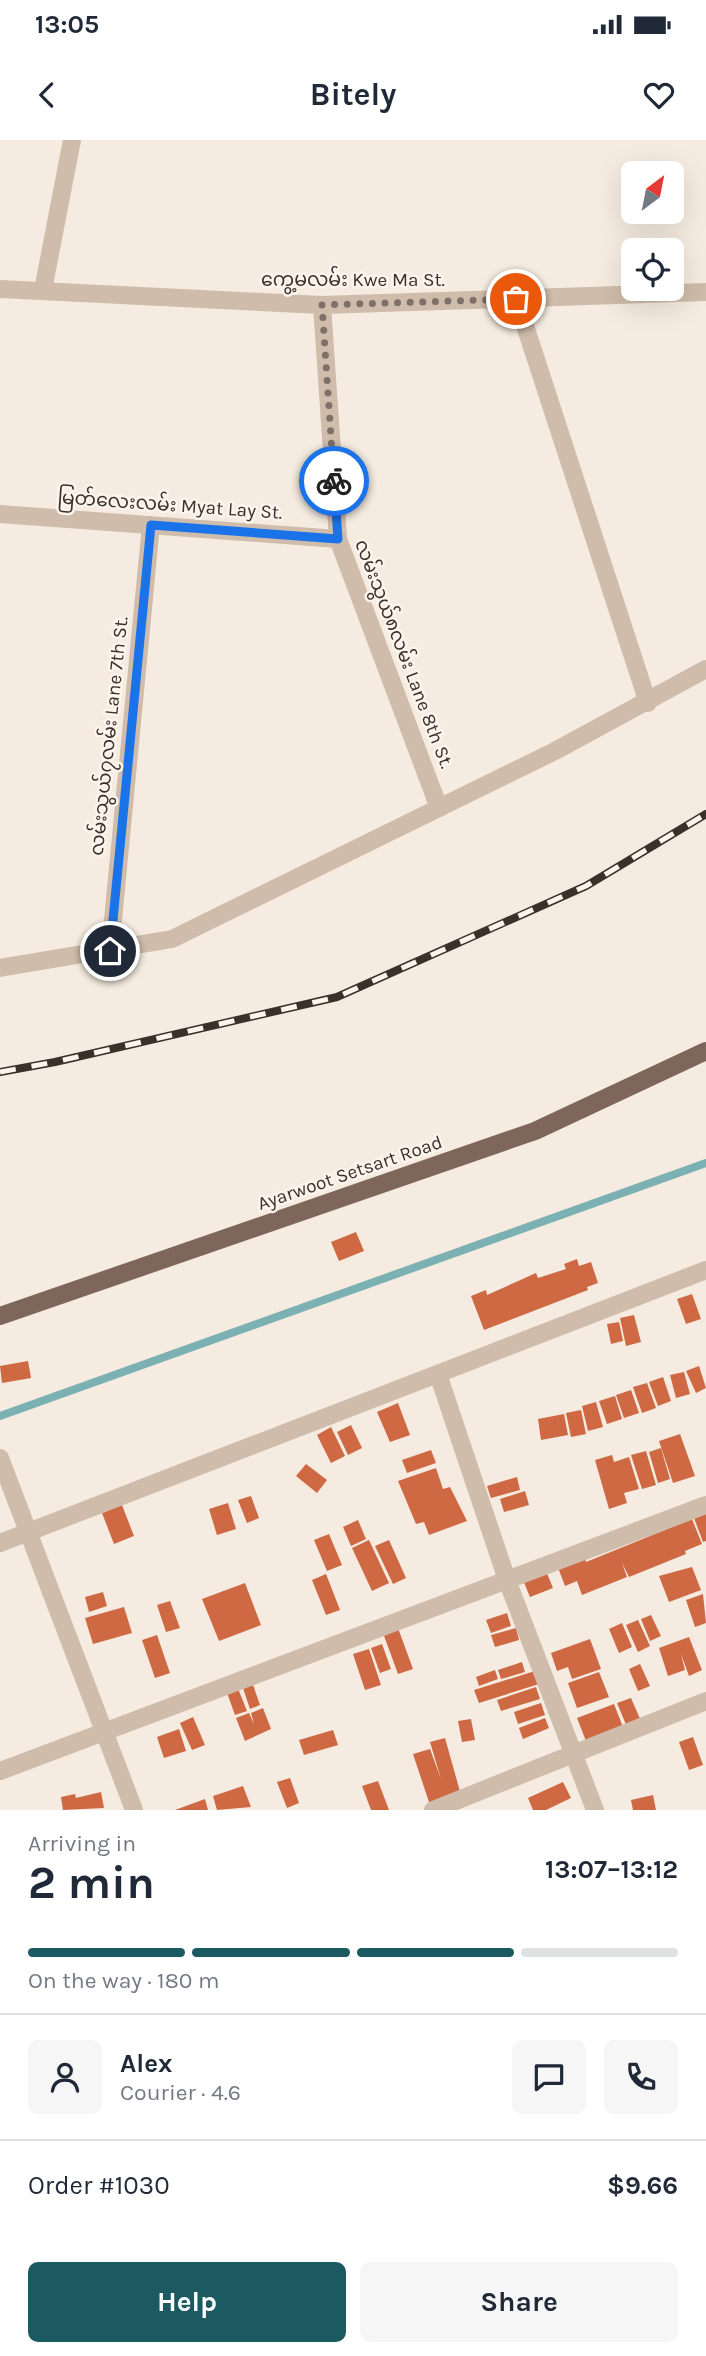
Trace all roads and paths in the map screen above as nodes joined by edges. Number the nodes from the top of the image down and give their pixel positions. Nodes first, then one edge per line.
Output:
1 (72, 140) edge
2 (0, 289) edge
3 (43, 290) junction
4 (706, 292) edge
5 (516, 299) junction
6 (322, 305) junction
7 (0, 514) edge
8 (151, 525) junction
9 (338, 539) junction
10 (706, 669) edge
11 (648, 703) junction
12 (439, 808) junction
13 (110, 951) junction
14 (0, 968) edge
15 (706, 1051) edge
16 (706, 1270) edge
17 (0, 1315) edge
18 (438, 1374) junction
19 (1, 1462) edge
20 (706, 1505) edge
21 (29, 1534) junction
22 (0, 1543) edge
23 (507, 1580) junction
24 (706, 1701) edge
25 (104, 1730) junction
26 (573, 1754) junction
27 (0, 1771) edge
28 (134, 1810) edge
29 (433, 1810) edge
30 (595, 1810) edge

1 - 3 street
2 - 3 street, ကွေ့မလမ်း Kwe Ma St.
3 - 6 street, ကွေ့မလမ်း Kwe Ma St.
4 - 5 street, ကွေ့မလမ်း Kwe Ma St.
5 - 6 street, ကွေ့မလမ်း Kwe Ma St.
5 - 11 street
6 - 9 street, လမ်းသွယ်၈လမ်း Lane 8th St.
7 - 8 street, မြတ်လေးလမ်း Myat Lay St.
8 - 9 street, မြတ်လေးလမ်း Myat Lay St.
8 - 13 street, လမ်းသွယ်၇လမ်း Lane 7th St.
9 - 12 street, လမ်းသွယ်၈လမ်း Lane 8th St.
10 - 11 street
11 - 12 street
12 - 13 street
13 - 14 street
15 - 17 main road, Ayarwoot Setsart Road
16 - 18 street
18 - 21 street
18 - 23 street
19 - 21 street
20 - 23 street
21 - 22 street
21 - 25 street
23 - 25 street
23 - 26 street
24 - 26 street
25 - 27 street
25 - 28 street
26 - 29 street
26 - 30 street

